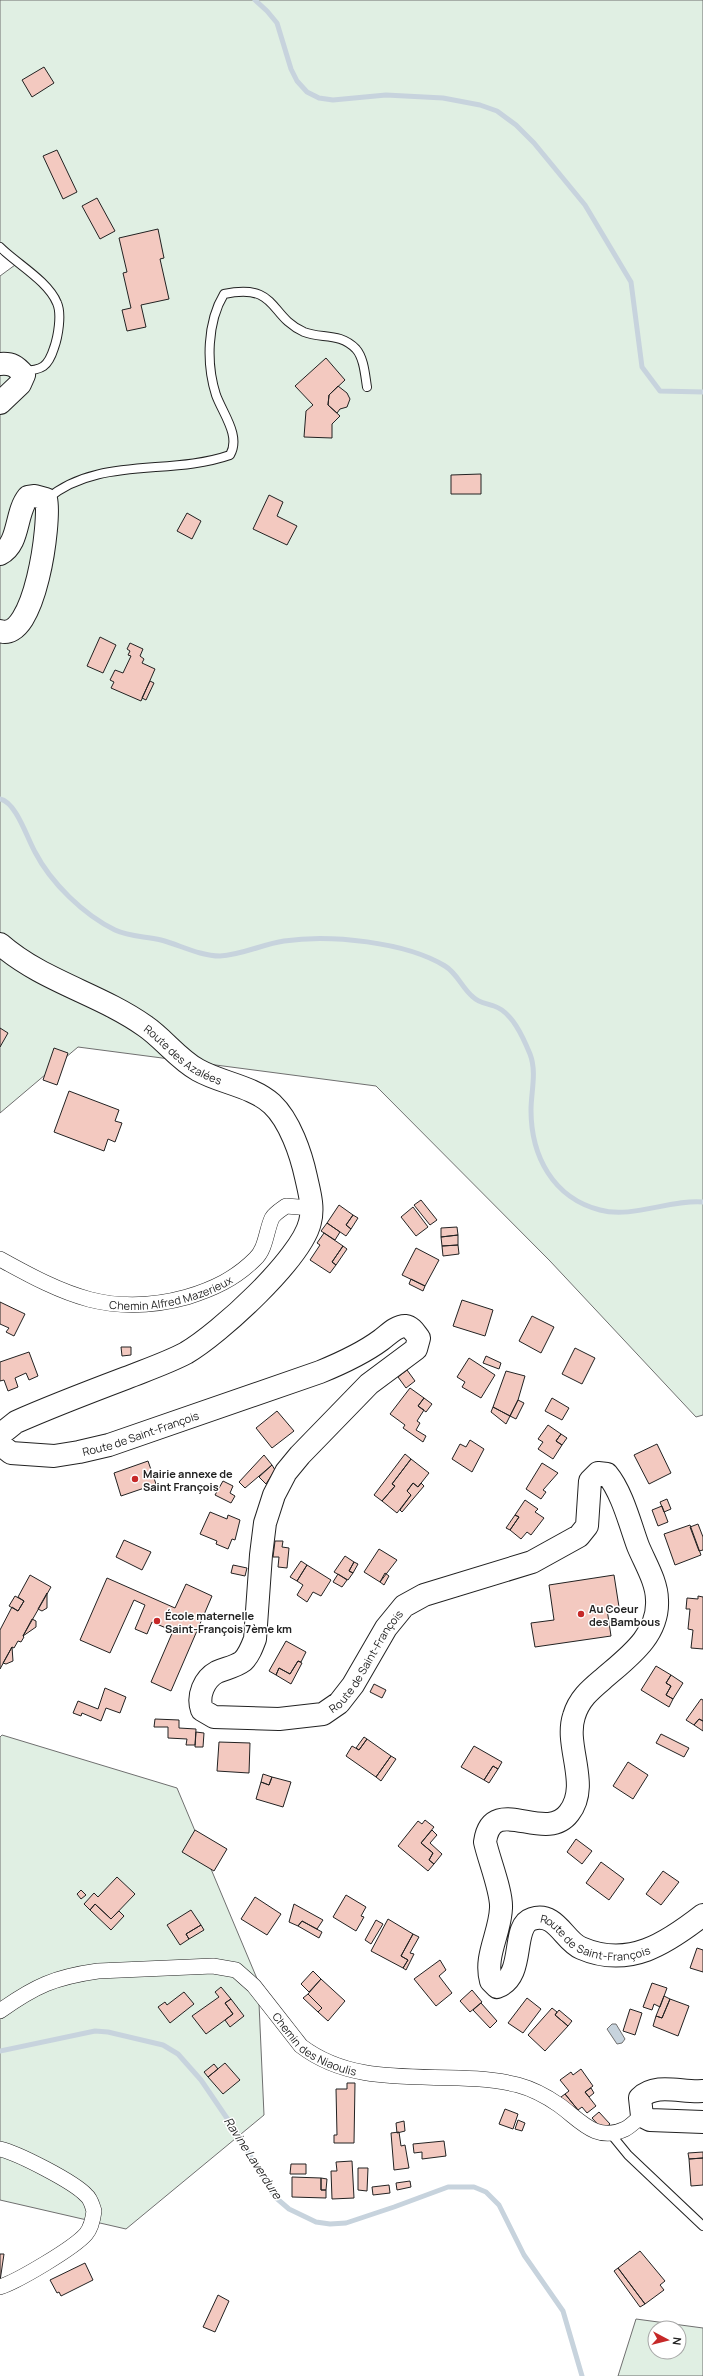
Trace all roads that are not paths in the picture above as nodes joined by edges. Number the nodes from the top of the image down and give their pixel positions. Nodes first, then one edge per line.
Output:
1 (0, 247) edge
2 (0, 364) edge
3 (20, 371) junction
4 (366, 387) dead end
5 (0, 403) edge
6 (46, 499) junction
7 (0, 554) edge
8 (0, 631) edge
9 (0, 944) edge
10 (312, 1208) junction
11 (0, 1259) edge
12 (2, 1448) edge
13 (703, 1915) edge
14 (0, 2011) edge
15 (703, 2091) edge
16 (642, 2116) junction
17 (703, 2122) edge
18 (610, 2133) junction
19 (0, 2149) edge
20 (703, 2226) edge
21 (0, 2287) edge

1 - 3 lane
2 - 3 main road
3 - 5 main road
4 - 6 lane
6 - 7 main road
6 - 8 main road
9 - 10 main road, Route des Azalées
10 - 11 street, Chemin Alfred Mazerieux
10 - 12 main road, Route de Saint-François
12 - 13 main road, Route de Saint-François
14 - 18 street, Chemin des Niaoulis
15 - 16 main road
16 - 17 main road
16 - 18 street, Chemin des Niaoulis
18 - 20 lane
19 - 21 street

